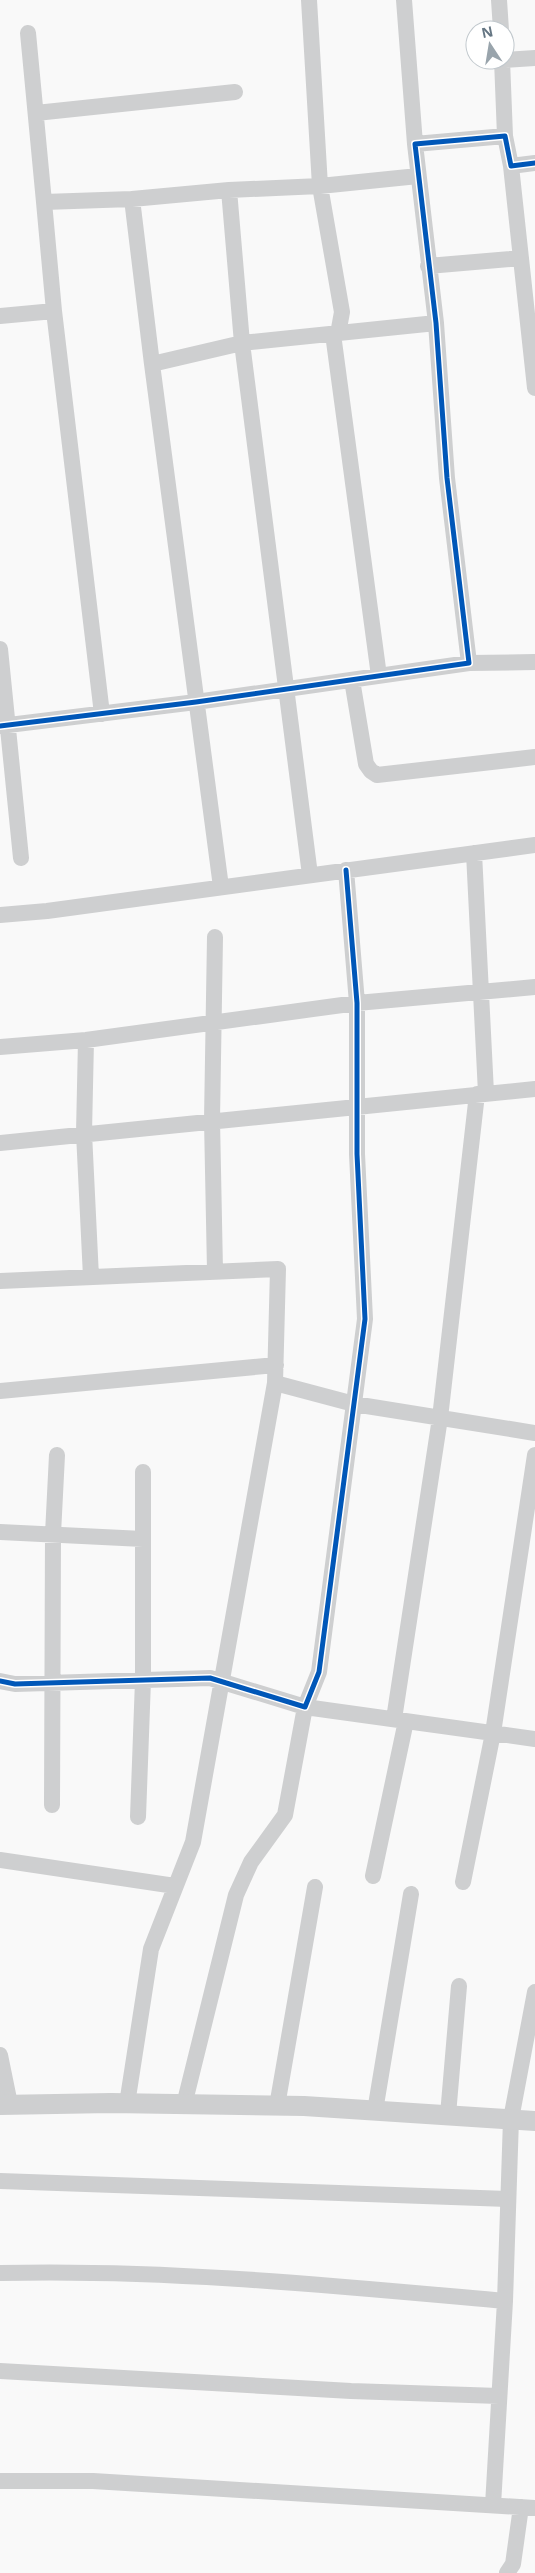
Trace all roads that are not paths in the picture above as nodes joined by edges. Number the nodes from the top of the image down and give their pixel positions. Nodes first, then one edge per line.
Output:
1 (308, 0) edge
2 (404, 0) edge
3 (499, 0) edge
4 (500, 20) edge
5 (28, 33) dead end
6 (535, 58) edge
7 (515, 59) edge
8 (503, 70) edge
9 (235, 92) dead end
10 (36, 114) junction
11 (505, 136) junction
12 (415, 144) junction
13 (535, 163) edge
14 (511, 166) junction
15 (418, 176) junction
16 (320, 186) junction
17 (229, 190) junction
18 (132, 199) junction
19 (44, 202) junction
20 (521, 258) junction
21 (428, 266) junction
22 (54, 311) junction
23 (0, 316) edge
24 (532, 323) edge
25 (436, 324) junction
26 (336, 334) junction
27 (242, 344) junction
28 (152, 364) junction
29 (535, 388) edge
30 (0, 649) edge
31 (535, 662) edge
32 (469, 663) junction
33 (379, 676) junction
34 (352, 680) junction
35 (284, 690) junction
36 (196, 702) junction
37 (102, 714) junction
38 (5, 726) edge
39 (535, 757) edge
40 (535, 845) edge
41 (474, 853) junction
42 (21, 858) dead end
43 (346, 870) junction
44 (310, 875) junction
45 (220, 887) junction
46 (0, 915) edge
47 (215, 937) dead end
48 (535, 987) edge
49 (482, 992) junction
50 (357, 1003) junction
51 (212, 1023) junction
52 (86, 1040) junction
53 (0, 1048) edge
54 (535, 1089) edge
55 (482, 1094) junction
56 (357, 1105) junction
57 (212, 1120) junction
58 (84, 1133) junction
59 (0, 1143) edge
60 (215, 1271) junction
61 (91, 1277) junction
62 (0, 1281) edge
63 (276, 1366) junction
64 (275, 1382) junction
65 (0, 1391) edge
66 (354, 1404) junction
67 (440, 1418) junction
68 (535, 1433) edge
69 (57, 1455) dead end
70 (535, 1455) edge
71 (144, 1472) dead end
72 (0, 1532) edge
73 (53, 1534) junction
74 (143, 1539) junction
75 (143, 1680) junction
76 (0, 1681) edge
77 (220, 1681) junction
78 (53, 1682) junction
79 (305, 1707) junction
80 (400, 1720) junction
81 (493, 1733) junction
82 (535, 1739) edge
83 (52, 1804) dead end
84 (138, 1817) dead end
85 (0, 1860) edge
86 (373, 1876) dead end
87 (463, 1882) dead end
88 (176, 1886) junction
89 (315, 1887) dead end
90 (412, 1894) dead end
91 (459, 1986) dead end
92 (535, 1992) edge
93 (0, 2055) edge
94 (127, 2104) junction
95 (5, 2105) edge
96 (184, 2105) junction
97 (277, 2106) junction
98 (375, 2111) junction
99 (448, 2115) junction
100 (511, 2119) junction
101 (535, 2121) edge
102 (0, 2181) edge
103 (508, 2199) junction
104 (0, 2273) edge
105 (505, 2301) junction
106 (0, 2371) edge
107 (499, 2396) junction
108 (0, 2481) edge
109 (492, 2505) junction
110 (528, 2508) edge
111 (507, 2573) edge

1 - 16 street
2 - 12 street
3 - 4 street
5 - 10 street
6 - 7 street
8 - 11 street
9 - 10 street
10 - 19 street
11 - 12 street
11 - 14 street
12 - 15 street
13 - 14 street
14 - 20 street
15 - 16 street
15 - 21 street
16 - 17 street
16 - 26 street
17 - 18 street
17 - 27 street
18 - 19 street
18 - 28 street
19 - 22 street
20 - 21 street
20 - 24 street
21 - 25 street
22 - 23 street
22 - 37 street
24 - 29 street
25 - 26 street
25 - 32 street
26 - 27 street
26 - 33 street
27 - 28 street
27 - 35 street
28 - 36 street
30 - 38 street
31 - 32 street
32 - 33 street
33 - 34 street
34 - 35 street
34 - 39 street
35 - 36 street
35 - 44 street
36 - 37 street
36 - 45 street
37 - 38 street
38 - 42 street
40 - 41 street
41 - 43 street
41 - 49 street
43 - 44 street
43 - 50 street
44 - 45 street
45 - 46 street
47 - 51 street
48 - 49 street
49 - 50 street
49 - 55 street
50 - 51 street
50 - 56 street
51 - 52 street
51 - 57 street
52 - 53 street
52 - 58 street
54 - 55 street
55 - 56 street
55 - 67 street
56 - 57 street
56 - 66 street
57 - 58 street
57 - 60 street
58 - 59 street
58 - 61 street
60 - 61 street
60 - 63 street
61 - 62 street
63 - 64 street
63 - 65 street
64 - 66 street
64 - 77 street
66 - 67 street
66 - 79 street
67 - 68 street
67 - 80 street
69 - 73 street
70 - 81 street
71 - 74 street
72 - 73 street
73 - 74 street
73 - 78 street
74 - 75 street
75 - 77 street
75 - 78 street
75 - 84 street
76 - 78 street
77 - 79 street
77 - 88 street
78 - 83 street
79 - 80 street
79 - 96 street
80 - 81 street
80 - 86 street
81 - 82 street
81 - 87 street
85 - 88 street
88 - 94 street
89 - 97 street
90 - 98 street
91 - 99 street
92 - 100 street
93 - 95 street
94 - 95 street
94 - 96 street
96 - 97 street
97 - 98 street
98 - 99 street
99 - 100 street
100 - 101 street
100 - 103 street
102 - 103 street
103 - 105 street
104 - 105 street
105 - 107 street
106 - 107 street
107 - 109 street
108 - 109 street
109 - 110 street
110 - 111 street

